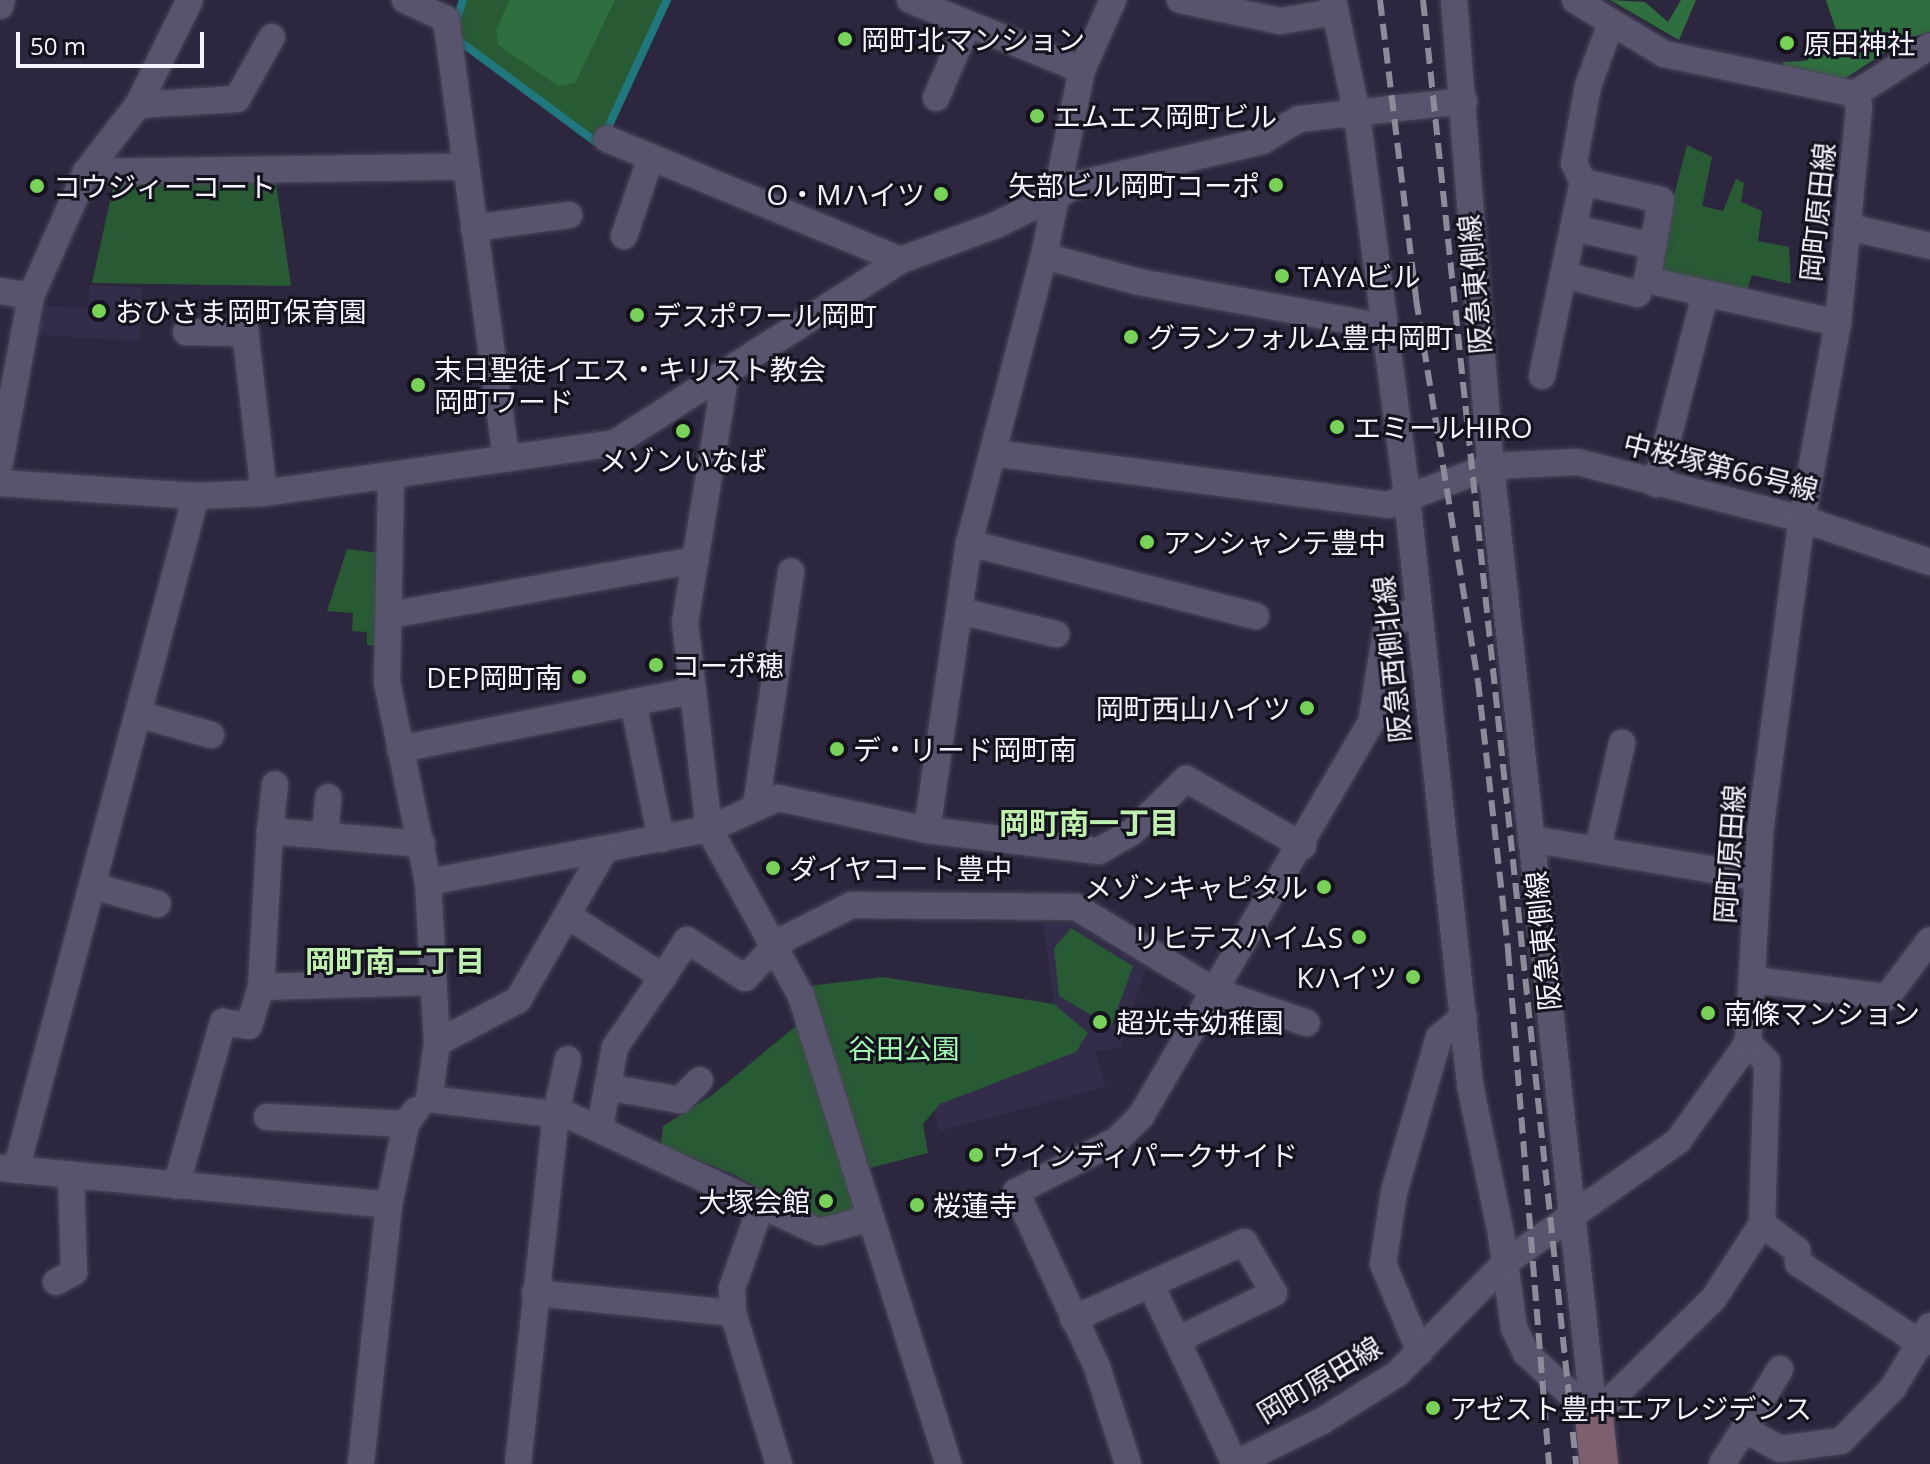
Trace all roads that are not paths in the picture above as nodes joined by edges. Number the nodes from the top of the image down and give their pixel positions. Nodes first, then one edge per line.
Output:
1 (2, 0) edge
2 (190, 0) edge
3 (405, 0) edge
4 (910, 0) edge
5 (1113, 0) edge
6 (1180, 0) edge
7 (1454, 0) edge
8 (1575, 0) edge
9 (0, 6) edge
10 (1334, 6) edge
11 (1611, 23) junction
12 (968, 24) junction
13 (272, 37) dead end
14 (1930, 46) edge
15 (1082, 70) junction
16 (1855, 94) junction
17 (936, 98) dead end
18 (1464, 101) junction
19 (138, 105) junction
20 (1357, 115) junction
21 (607, 139) dead end
22 (651, 157) junction
23 (462, 167) junction
24 (86, 172) junction
25 (1583, 182) junction
26 (1057, 198) junction
27 (569, 215) dead end
28 (1849, 227) junction
29 (474, 228) junction
30 (1574, 228) junction
31 (624, 236) dead end
32 (1644, 244) dead end
33 (1930, 246) edge
34 (1044, 256) junction
35 (901, 260) junction
36 (1564, 275) junction
37 (0, 291) edge
38 (1638, 294) dead end
39 (1705, 294) junction
40 (31, 296) junction
41 (1838, 323) junction
42 (1383, 327) junction
43 (186, 332) dead end
44 (726, 372) junction
45 (1542, 376) dead end
46 (993, 453) junction
47 (506, 459) junction
48 (0, 462) edge
49 (1491, 466) junction
50 (391, 477) junction
51 (0, 483) edge
52 (1656, 484) junction
53 (264, 493) junction
54 (196, 496) junction
55 (1407, 497) junction
56 (1802, 519) junction
57 (969, 543) junction
58 (695, 560) junction
59 (1930, 562) edge
60 (791, 572) dead end
61 (1417, 607) junction
62 (960, 611) junction
63 (390, 615) junction
64 (1256, 616) dead end
65 (1056, 634) dead end
66 (691, 691) junction
67 (633, 702) junction
68 (138, 714) junction
69 (211, 735) dead end
70 (1622, 743) dead end
71 (400, 749) junction
72 (275, 784) dead end
73 (328, 797) dead end
74 (756, 806) junction
75 (709, 829) junction
76 (927, 830) junction
77 (270, 831) junction
78 (325, 835) junction
79 (661, 839) junction
80 (1531, 839) junction
81 (422, 844) junction
82 (1303, 846) junction
83 (1598, 848) junction
84 (604, 851) junction
85 (1756, 877) junction
86 (428, 882) junction
87 (92, 886) junction
88 (158, 904) dead end
89 (570, 917) junction
90 (1930, 940) edge
91 (775, 948) junction
92 (663, 977) junction
93 (1754, 980) junction
94 (432, 982) junction
95 (261, 987) junction
96 (1214, 991) junction
97 (1464, 1017) junction
98 (1307, 1023) dead end
99 (437, 1043) junction
100 (1748, 1043) junction
101 (568, 1059) dead end
102 (700, 1080) dead end
103 (607, 1087) junction
104 (429, 1099) junction
105 (556, 1113) junction
106 (267, 1117) dead end
107 (406, 1124) junction
108 (600, 1127) junction
109 (8, 1169) edge
110 (71, 1176) junction
111 (176, 1186) junction
112 (762, 1203) junction
113 (389, 1205) junction
114 (1573, 1214) junction
115 (871, 1218) junction
116 (1762, 1224) junction
117 (1505, 1263) junction
118 (56, 1282) dead end
119 (1151, 1285) junction
120 (535, 1293) junction
121 (733, 1313) junction
122 (1073, 1319) junction
123 (1926, 1335) edge
124 (1177, 1340) junction
125 (1420, 1352) junction
126 (1780, 1369) dead end
127 (1594, 1416) junction
128 (1744, 1429) junction
129 (361, 1464) edge
130 (518, 1464) edge
131 (779, 1464) edge
132 (949, 1464) edge
133 (1128, 1464) edge
134 (1235, 1464) edge
135 (1599, 1464) edge
136 (1722, 1464) edge

1 - 9 street
2 - 19 street
3 - 23 street
4 - 12 street
5 - 15 street
6 - 10 street
7 - 18 street, 阪急東側線
8 - 11 street
10 - 20 street, 阪急西側北線
11 - 16 street
11 - 25 street
12 - 15 street
12 - 17 street
13 - 19 street
14 - 16 street
15 - 26 street
16 - 28 street, 岡町原田線
18 - 20 street
18 - 49 street, 阪急東側線
19 - 24 street
20 - 26 street
20 - 42 street, 阪急西側北線
21 - 22 street
22 - 31 street
22 - 35 street
23 - 24 street
23 - 29 street
24 - 40 street
25 - 30 street
25 - 39 street
26 - 34 street
26 - 35 street
27 - 29 street
28 - 33 street
28 - 41 street, 岡町原田線
29 - 47 street
30 - 32 street
30 - 36 street
34 - 42 street
34 - 46 street
35 - 44 street
36 - 38 street
36 - 45 street
37 - 40 street
39 - 41 street
39 - 52 street
40 - 48 street
41 - 56 street, 岡町原田線
42 - 55 street, 阪急西側北線
43 - 53 street
44 - 47 street
44 - 58 street
46 - 55 street
46 - 57 street
47 - 50 street
49 - 52 street, 中桜塚第66号線
49 - 55 street
49 - 80 street, 阪急東側線
50 - 53 street
50 - 63 street
51 - 54 street
52 - 56 street, 中桜塚第66号線
53 - 54 street
54 - 68 street
55 - 61 street, 阪急西側北線
56 - 59 street, 中桜塚第66号線
56 - 85 street, 岡町原田線
57 - 62 street
57 - 64 street
58 - 63 street
58 - 66 street
60 - 74 street
61 - 82 street
61 - 97 street, 阪急西側北線
62 - 65 street
62 - 76 street
63 - 71 street
66 - 67 street
66 - 75 street
67 - 71 street
67 - 79 street
68 - 69 street
68 - 87 street
70 - 83 street
71 - 81 street
72 - 77 street
73 - 78 street
74 - 75 street
74 - 76 street
75 - 79 street
75 - 91 street
76 - 82 street
77 - 78 street
77 - 95 street
78 - 81 street
79 - 84 street
80 - 83 street
80 - 114 street, 阪急東側線
81 - 86 street
82 - 96 street
83 - 85 street
84 - 86 street
84 - 89 street
85 - 93 street, 岡町原田線
86 - 94 street
87 - 88 street
87 - 109 street
89 - 92 street
89 - 99 street
90 - 93 street
91 - 92 street
91 - 96 street
91 - 115 street
92 - 103 street
93 - 100 street, 岡町原田線
94 - 95 street
94 - 99 street
95 - 111 street
96 - 98 street
96 - 122 street
97 - 117 street, 阪急西側北線
97 - 125 street
99 - 104 street
100 - 114 street, 岡町原田線
100 - 116 street
101 - 105 street
102 - 103 street
103 - 108 street
104 - 105 street
104 - 107 street
105 - 108 street
105 - 120 street
106 - 107 street
107 - 113 street
108 - 112 street
109 - 110 street
110 - 111 street
110 - 118 street
111 - 113 street
112 - 115 street
112 - 121 street
113 - 129 street
114 - 117 street, 岡町原田線
114 - 127 street, 阪急東側線
115 - 132 street
116 - 123 street
116 - 127 street
117 - 125 street, 岡町原田線
117 - 127 street
119 - 122 street
119 - 124 street
119 - 124 street
120 - 121 street
120 - 130 street
121 - 131 street
122 - 133 street
123 - 128 street
124 - 134 street
125 - 134 street, 岡町原田線
126 - 128 street
127 - 135 street, 阪急東側線
128 - 136 street

